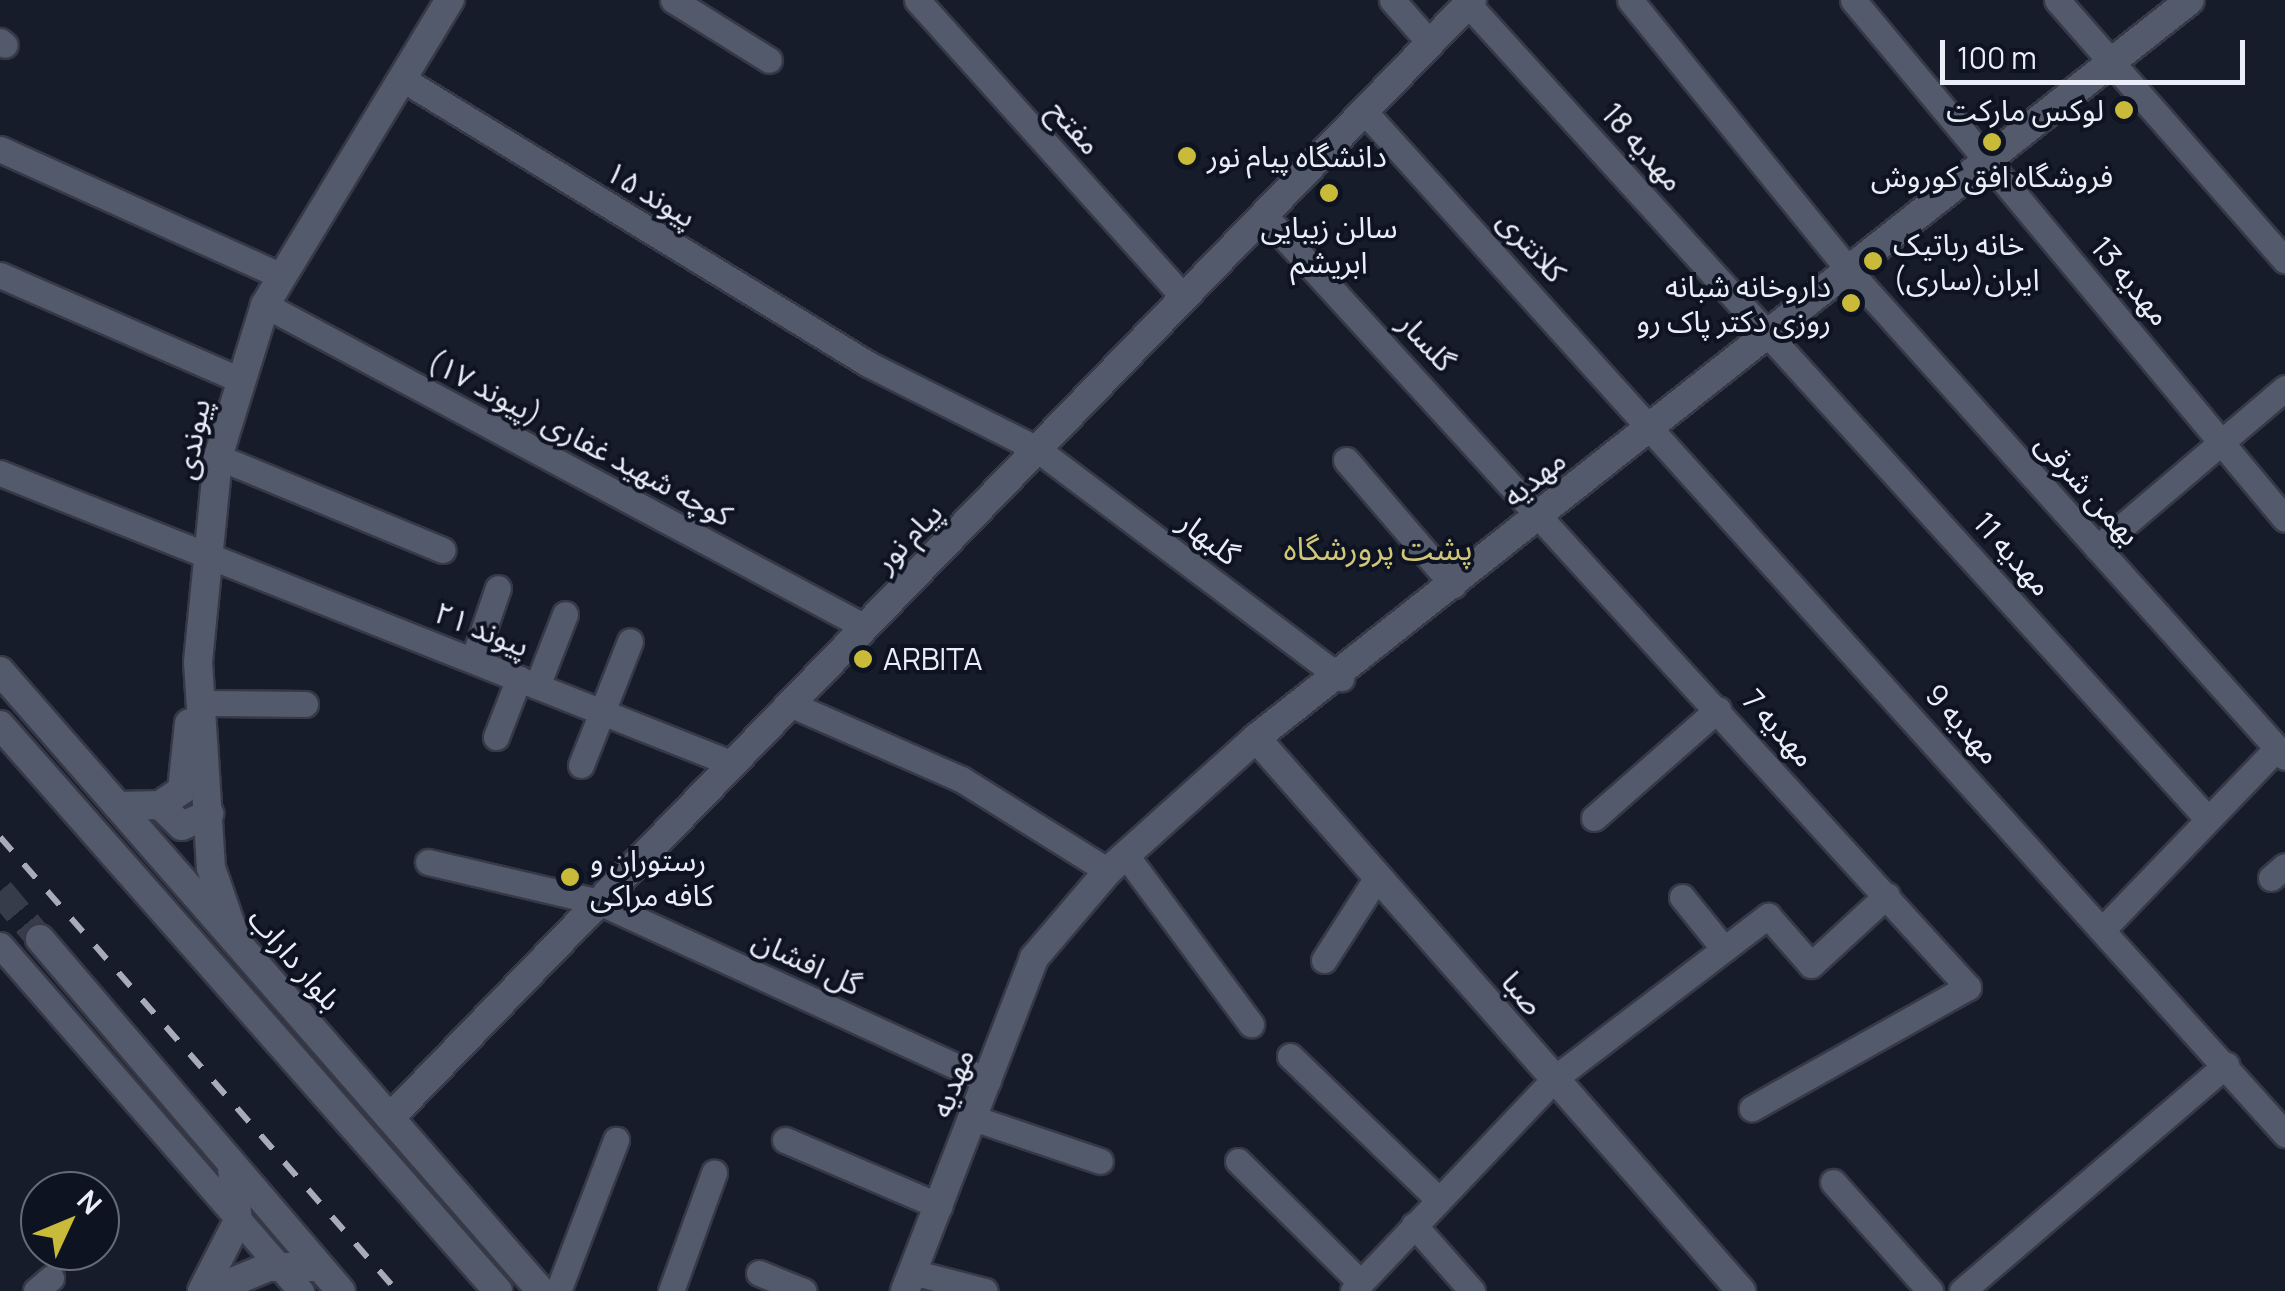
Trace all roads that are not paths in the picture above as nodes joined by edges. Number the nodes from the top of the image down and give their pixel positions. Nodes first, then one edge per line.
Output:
1 (450, 0) edge
2 (672, 0) edge
3 (1392, 0) edge
4 (1630, 0) edge
5 (1854, 0) edge
6 (2057, 0) edge
7 (2190, 0) edge
8 (1470, 2) edge
9 (927, 3) edge
10 (1430, 43) junction
11 (770, 60) dead end
12 (2111, 62) junction
13 (401, 78) junction
14 (1364, 111) junction
15 (0, 149) edge
16 (1989, 161) junction
17 (1264, 214) junction
18 (2285, 260) edge
19 (1851, 274) junction
20 (0, 275) edge
21 (281, 276) junction
22 (1184, 298) junction
23 (265, 305) junction
24 (1771, 334) junction
25 (238, 379) junction
26 (2285, 388) edge
27 (1652, 425) junction
28 (2222, 442) junction
29 (1037, 449) junction
30 (218, 457) junction
31 (1346, 460) dead end
32 (0, 472) edge
33 (1542, 514) junction
34 (2285, 518) edge
35 (2097, 548) junction
36 (442, 550) dead end
37 (207, 554) junction
38 (1453, 585) junction
39 (498, 588) dead end
40 (564, 614) dead end
41 (866, 627) junction
42 (630, 641) dead end
43 (474, 660) junction
44 (198, 662) junction
45 (0, 671) edge
46 (1341, 678) junction
47 (528, 682) junction
48 (204, 703) junction
49 (305, 704) dead end
50 (790, 704) junction
51 (1718, 709) junction
52 (604, 712) junction
53 (0, 725) edge
54 (496, 737) dead end
55 (1256, 738) junction
56 (2281, 752) edge
57 (733, 764) junction
58 (581, 765) dead end
59 (160, 805) junction
60 (118, 806) junction
61 (210, 814) junction
62 (2206, 817) junction
63 (1594, 818) dead end
64 (428, 862) dead end
65 (1116, 862) junction
66 (1378, 876) junction
67 (1887, 895) junction
68 (1682, 898) dead end
69 (599, 902) junction
70 (2103, 928) junction
71 (40, 938) tunnel mouth
72 (238, 942) junction
73 (0, 945) edge
74 (1724, 950) junction
75 (1324, 960) dead end
76 (1251, 1024) dead end
77 (1290, 1056) dead end
78 (2226, 1066) junction
79 (1555, 1078) junction
80 (988, 1081) junction
81 (1752, 1108) dead end
82 (390, 1118) junction
83 (973, 1118) junction
84 (2285, 1134) edge
85 (616, 1140) dead end
86 (784, 1140) dead end
87 (1100, 1161) dead end
88 (1238, 1161) dead end
89 (232, 1168) junction
90 (714, 1173) dead end
91 (1833, 1182) dead end
92 (1437, 1198) junction
93 (938, 1206) junction
94 (238, 1221) junction
95 (1414, 1225) junction
96 (279, 1265) junction
97 (318, 1267) junction
98 (760, 1274) dead end
99 (908, 1281) edge
100 (1357, 1287) edge
101 (202, 1291) edge
102 (212, 1291) edge
103 (301, 1291) edge
104 (341, 1291) edge
105 (498, 1291) edge
106 (541, 1291) edge
107 (558, 1291) edge
108 (670, 1291) edge
109 (803, 1291) edge
110 (985, 1291) edge
111 (1472, 1291) edge
112 (1741, 1291) edge
113 (1930, 1291) edge
114 (1962, 1291) edge

1 - 13 street, پیوندی
2 - 11 street
3 - 10 street
4 - 19 street, بهمن شرقی
5 - 16 street, مهدیه 13
6 - 12 street
7 - 12 street, مهدیه
8 - 10 street, پیام نور
8 - 24 street, مهدیه 18
9 - 22 street, مفتح
10 - 14 street, پیام نور
12 - 16 street, مهدیه
12 - 18 street
13 - 21 street, پیوندی
13 - 29 street, پیوند ۱۵
14 - 17 street, پیام نور
14 - 27 street, کلانتری
15 - 21 street
16 - 19 street, مهدیه
16 - 28 street, مهدیه 13
17 - 22 street, پیام نور
17 - 33 street, گلسار
19 - 24 street, مهدیه
19 - 35 street, بهمن شرقی
20 - 25 street
21 - 23 street, پیوندی
22 - 29 street, پیام نور
23 - 25 street, پیوندی
23 - 41 street, کوچه شهید غفاری (پیوند ۱۷)
24 - 27 street, مهدیه
24 - 62 street, مهدیه 11
25 - 30 street, پیوندی
26 - 28 street
27 - 33 street, مهدیه
27 - 70 street, مهدیه 9
28 - 34 street, مهدیه 13
28 - 35 street
29 - 41 street, پیام نور
29 - 46 street, گلبهار
30 - 36 street
30 - 37 street, پیوندی
31 - 38 street
32 - 37 street, پیوند ۲۱
33 - 38 street, مهدیه
33 - 51 street, مهدیه 7
35 - 56 street, بهمن شرقی
37 - 43 street, پیوند ۲۱
37 - 44 street, پیوندی
38 - 46 street, مهدیه
39 - 43 street
40 - 47 street
41 - 50 street, پیام نور
42 - 52 street
43 - 47 street, پیوند ۲۱
44 - 48 street, پیوندی
44 - 59 street
45 - 60 street, بلوار داراب
46 - 55 street, مهدیه
47 - 52 street, پیوند ۲۱
47 - 54 street
48 - 49 street
48 - 61 street, پیوندی
50 - 57 street, پیام نور
50 - 65 street
51 - 63 street
51 - 67 street, مهدیه 7
52 - 57 street, پیوند ۲۱
52 - 58 street
53 - 105 street
55 - 65 street, مهدیه
55 - 66 street, صبا
56 - 62 street
57 - 69 street, پیام نور
59 - 60 street
59 - 61 street
60 - 72 street, بلوار داراب
61 - 72 street, پیوندی
62 - 70 street
64 - 69 street, گل افشان
65 - 76 street
65 - 80 street, مهدیه
66 - 75 street
66 - 79 street, صبا
67 - 74 street
67 - 81 street, مهدیه 7
68 - 74 street
69 - 80 street, گل افشان
69 - 82 street, پیام نور
70 - 78 street, مهدیه 9
71 - 89 street
72 - 82 street, بلوار داراب
73 - 94 street
74 - 79 street
77 - 92 street
78 - 84 street, مهدیه 9
78 - 114 street
79 - 92 street
79 - 112 street, صبا
80 - 83 street, مهدیه
82 - 106 street, بلوار داراب
83 - 87 street
83 - 93 street, مهدیه
85 - 107 street
86 - 93 street
88 - 100 street
89 - 94 street
89 - 97 street
90 - 108 street
91 - 113 street
92 - 95 street
93 - 99 street, مهدیه
94 - 96 street
94 - 101 street
95 - 100 street
95 - 111 street
96 - 97 street
96 - 102 street
96 - 103 street
97 - 104 street
98 - 109 street
99 - 110 street

